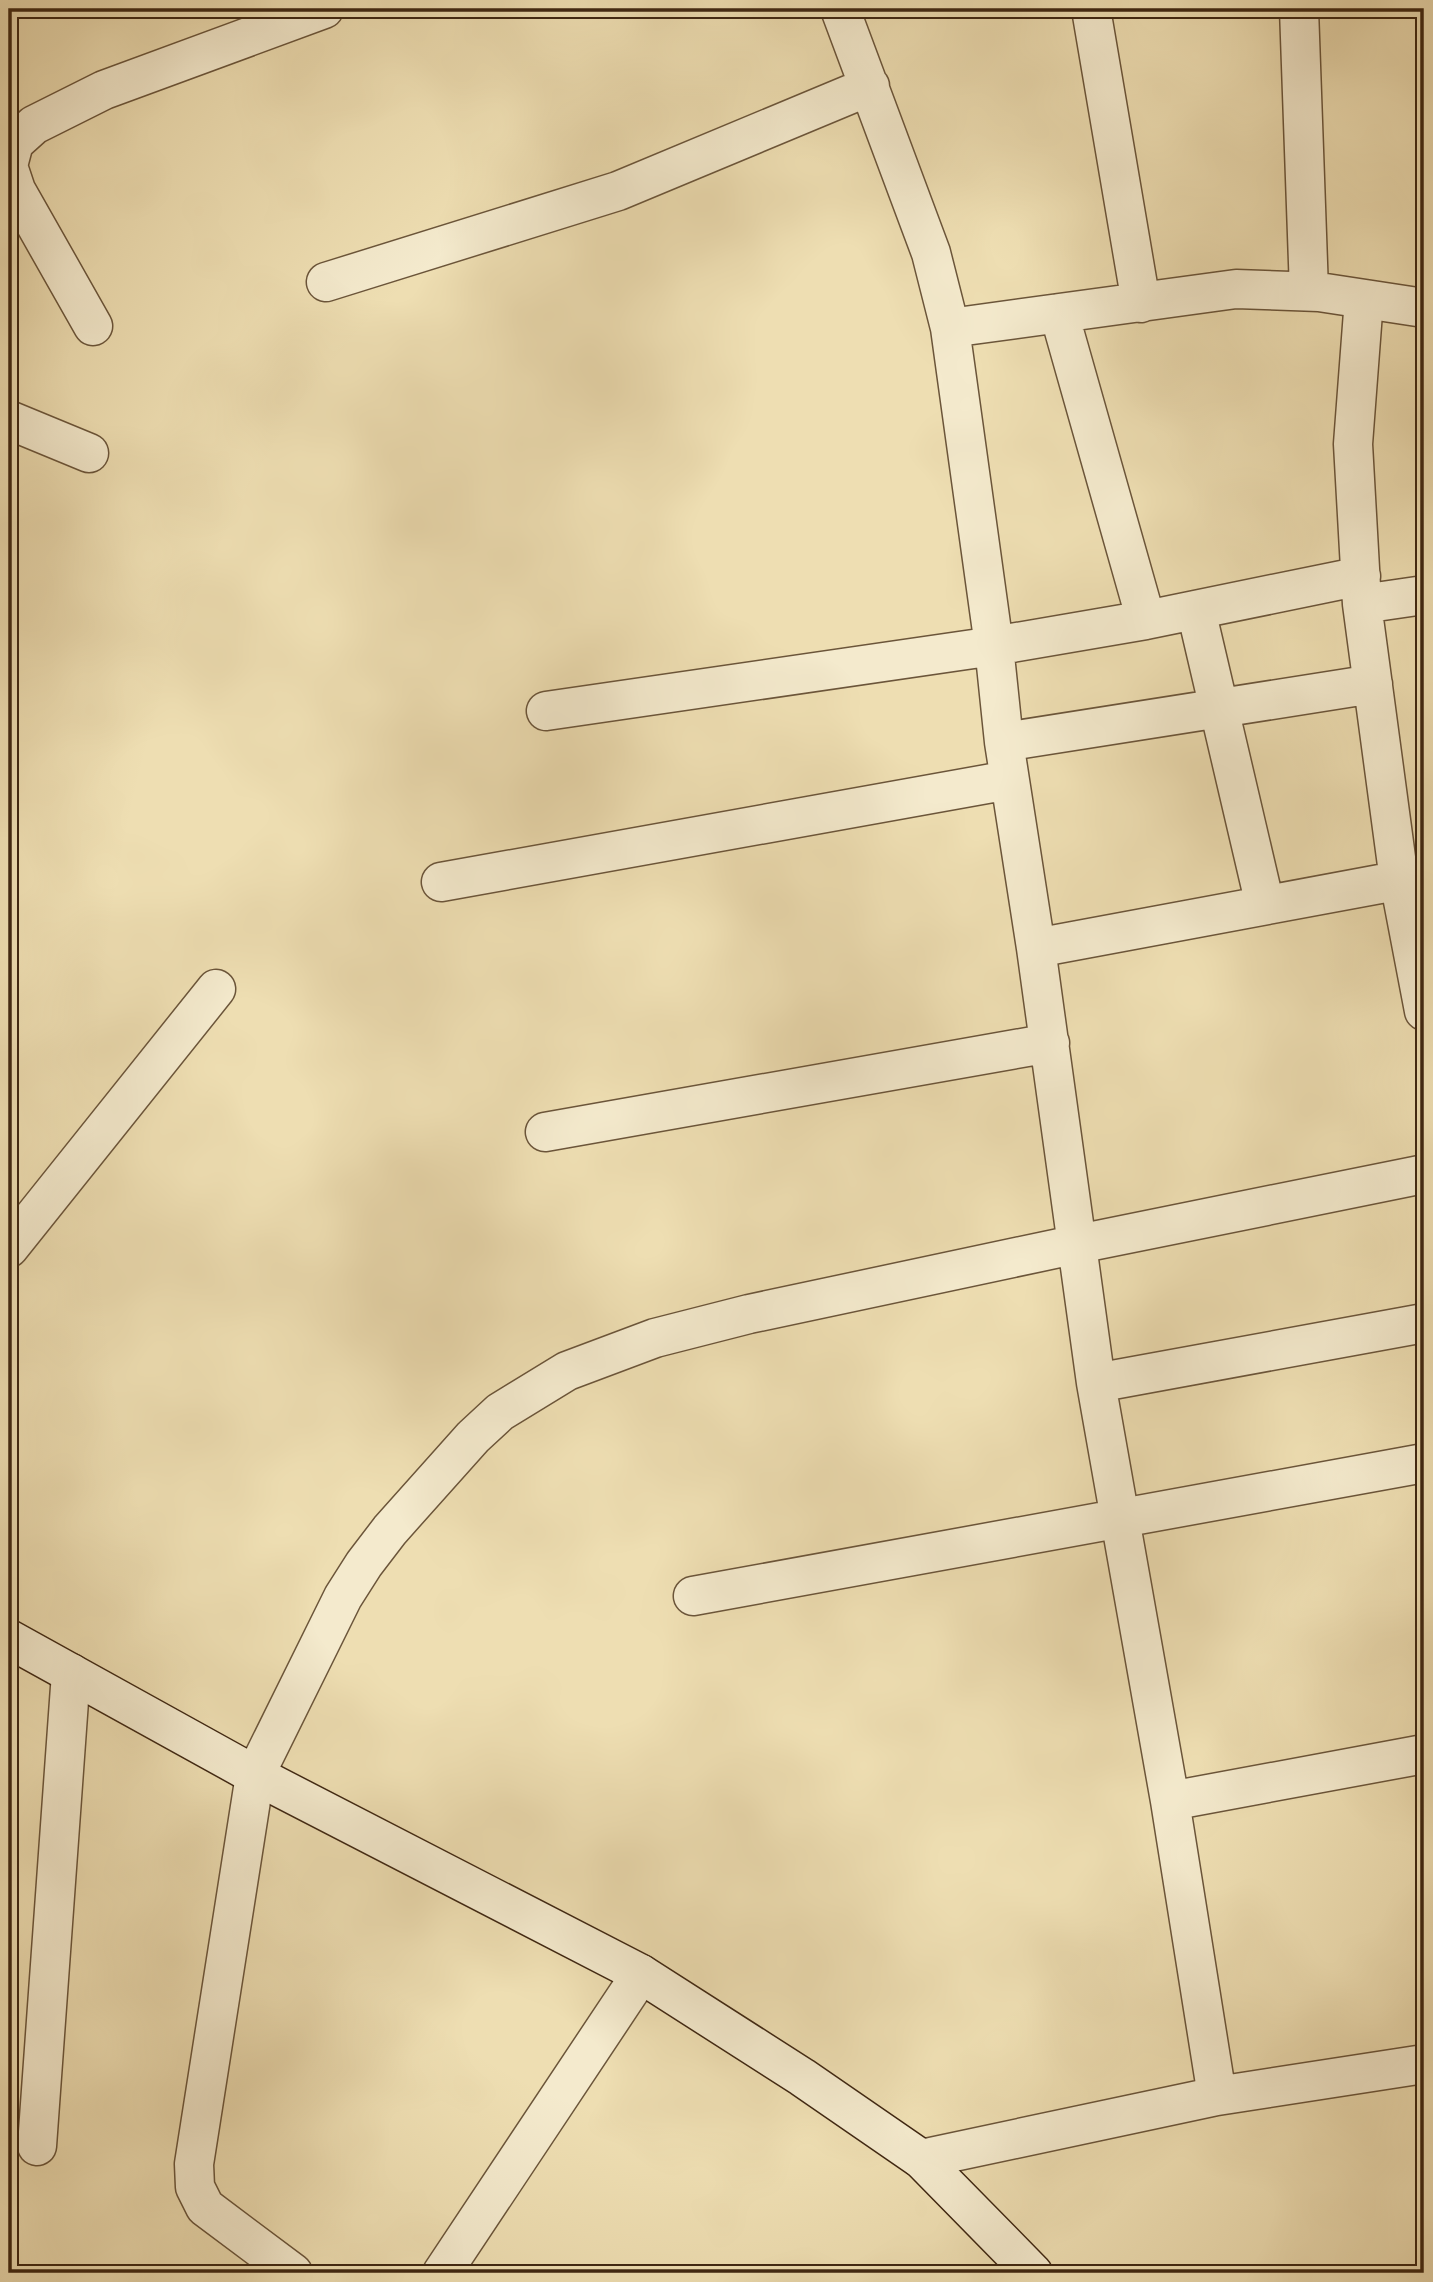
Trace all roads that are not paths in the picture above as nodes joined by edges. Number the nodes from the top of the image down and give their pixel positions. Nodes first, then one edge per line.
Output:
1 (324, 9) edge
2 (840, 9) edge
3 (1091, 9) edge
4 (1299, 9) edge
5 (870, 86) junction
6 (9, 162) edge
7 (9, 169) edge
8 (17, 209) edge
9 (326, 282) dead end
10 (1309, 291) junction
11 (1364, 299) junction
12 (1141, 303) junction
13 (1424, 308) edge
14 (1059, 313) junction
15 (93, 326) dead end
16 (950, 328) junction
17 (9, 420) edge
18 (89, 453) dead end
19 (1362, 590) junction
20 (1424, 595) edge
21 (1196, 610) junction
22 (1146, 620) junction
23 (994, 646) junction
24 (1373, 684) junction
25 (1218, 709) junction
26 (546, 710) dead end
27 (1004, 742) junction
28 (1009, 780) junction
29 (1412, 878) edge
30 (441, 882) dead end
31 (1265, 905) junction
32 (1036, 948) junction
33 (216, 989) dead end
34 (1424, 1011) edge
35 (1049, 1043) junction
36 (545, 1132) dead end
37 (1424, 1174) edge
38 (1078, 1244) junction
39 (9, 1248) edge
40 (1424, 1322) edge
41 (1096, 1383) junction
42 (1424, 1463) edge
43 (1120, 1519) junction
44 (693, 1596) dead end
45 (9, 1639) edge
46 (71, 1674) junction
47 (1424, 1754) edge
48 (255, 1775) junction
49 (1170, 1801) junction
50 (641, 1974) junction
51 (1424, 2064) edge
52 (1217, 2096) junction
53 (37, 2146) dead end
54 (921, 2159) junction
55 (293, 2273) edge
56 (442, 2273) edge
57 (1033, 2273) edge

1 - 6 street
2 - 5 street
3 - 12 street
4 - 10 street
5 - 9 street
5 - 16 street
7 - 8 street
8 - 15 street
10 - 11 street
10 - 12 street
11 - 13 street
11 - 19 street
12 - 14 street
14 - 16 street
14 - 22 street
16 - 23 street
17 - 18 street
19 - 20 street
19 - 21 street
19 - 24 street
21 - 22 street
21 - 25 street
22 - 23 street
23 - 26 street
23 - 27 street
24 - 25 street
24 - 29 street
25 - 27 street
25 - 31 street
27 - 28 street
28 - 30 street
28 - 32 street
29 - 31 street
29 - 34 street
31 - 32 street
32 - 35 street
33 - 39 street
35 - 36 street
35 - 38 street
37 - 38 street
38 - 41 street
38 - 48 street
40 - 41 street
41 - 43 street
42 - 43 street
43 - 44 street
43 - 49 street
45 - 46 street
46 - 48 street
46 - 53 street
47 - 49 street
48 - 50 street
48 - 55 street
49 - 52 street
50 - 54 street
50 - 56 street
51 - 52 street
52 - 54 street
54 - 57 street

